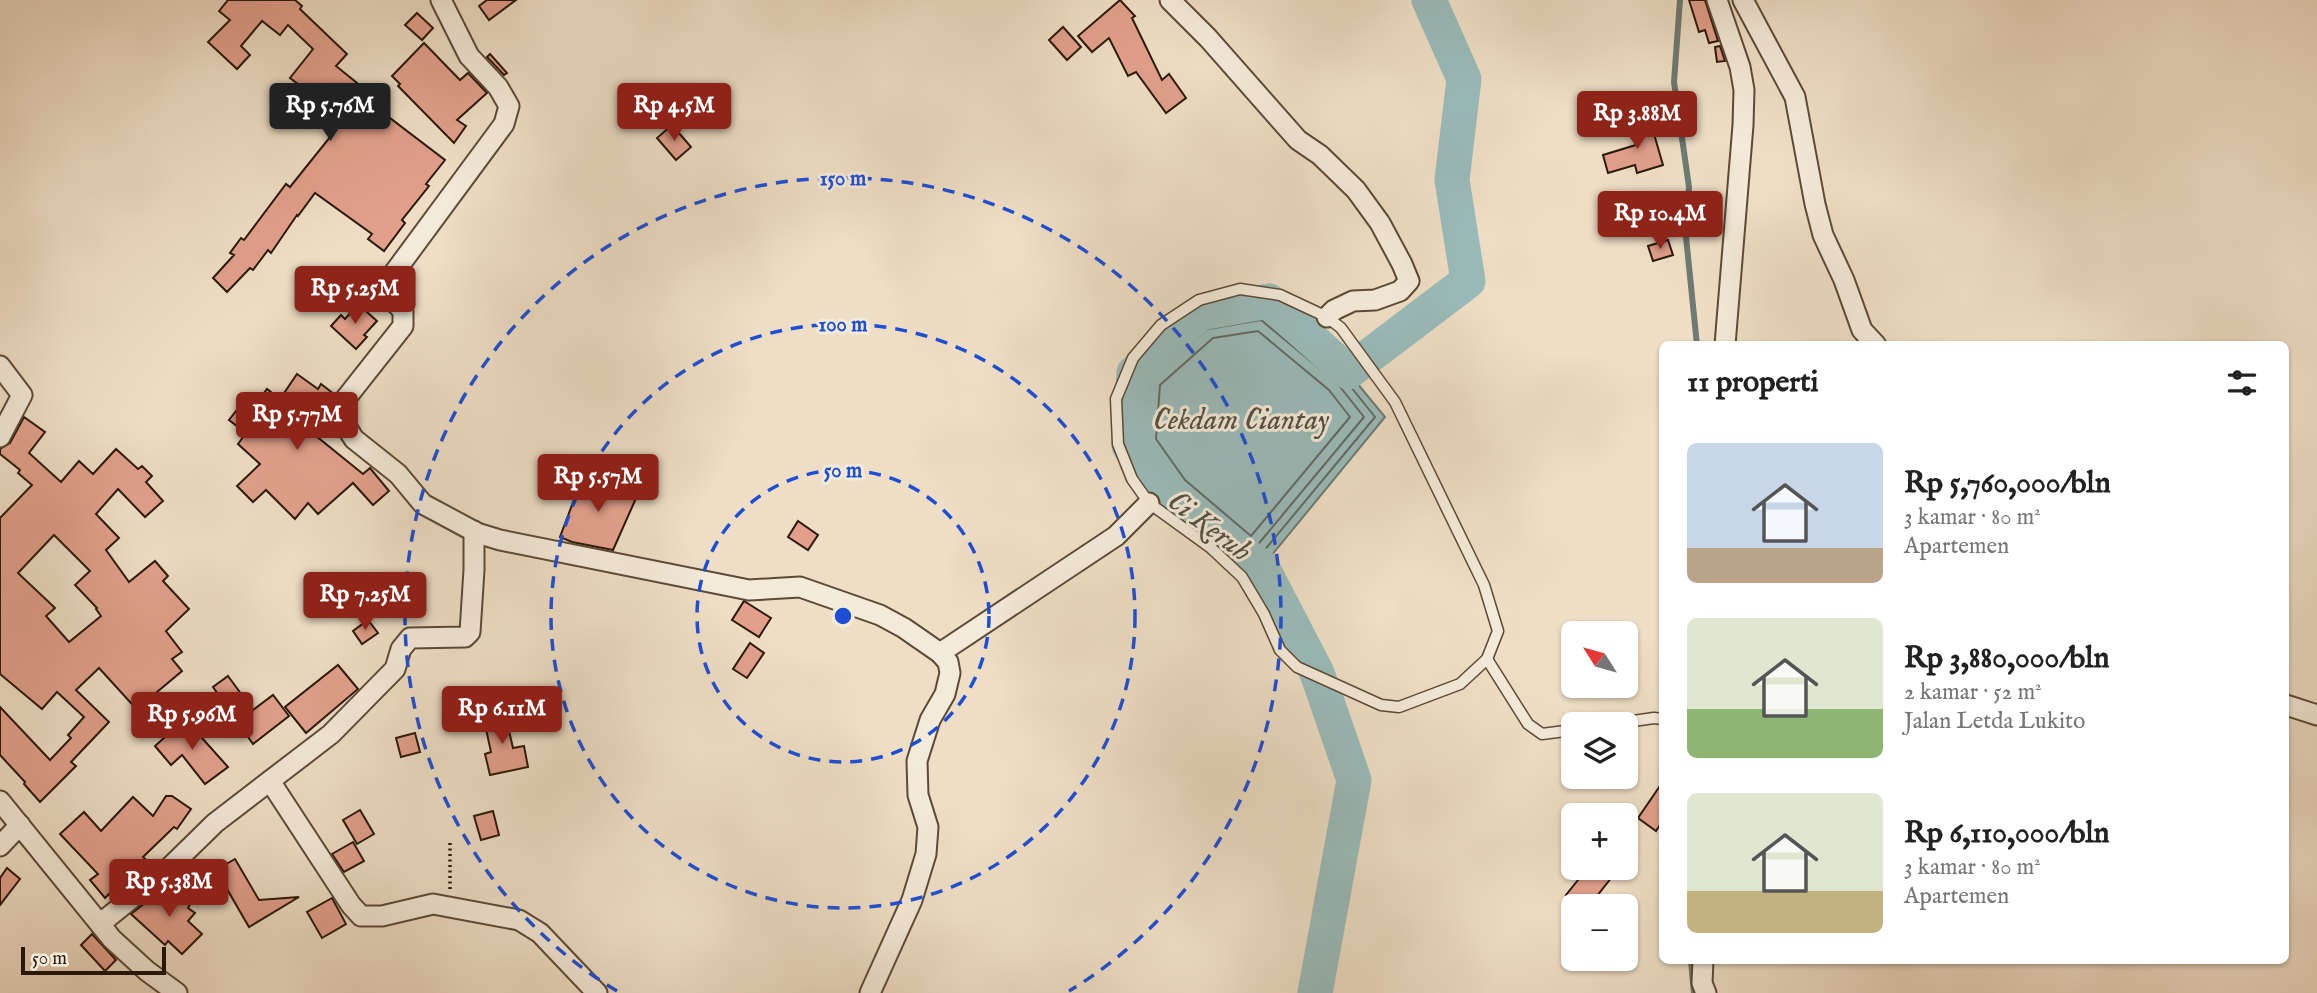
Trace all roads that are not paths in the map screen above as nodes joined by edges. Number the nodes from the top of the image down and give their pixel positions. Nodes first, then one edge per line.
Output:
1 (440, 0) edge
2 (1170, 0) edge
3 (1717, 0) edge
4 (1743, 0) edge
5 (1334, 323) junction
6 (1725, 341) edge
7 (1873, 341) edge
8 (0, 366) edge
9 (0, 437) edge
10 (1149, 503) junction
11 (474, 531) junction
12 (940, 653) junction
13 (1487, 659) junction
14 (2289, 706) edge
15 (2317, 715) edge
16 (1659, 719) edge
17 (1638, 720) edge
18 (1561, 732) edge
19 (270, 781) junction
20 (0, 801) edge
21 (20, 825) junction
22 (0, 846) edge
23 (101, 923) junction
24 (1703, 964) edge
25 (177, 993) edge
26 (597, 993) edge
27 (870, 993) edge
28 (1706, 993) edge

1 - 11 street
2 - 5 street
3 - 6 street
4 - 7 street
5 - 10 lane
5 - 13 lane
8 - 9 street
10 - 12 street
10 - 13 lane
11 - 12 street
11 - 19 street
12 - 27 street
13 - 18 lane
14 - 15 street
16 - 17 lane
19 - 23 street
19 - 26 street
20 - 21 street
21 - 22 street
21 - 23 street
23 - 25 street
24 - 28 street

